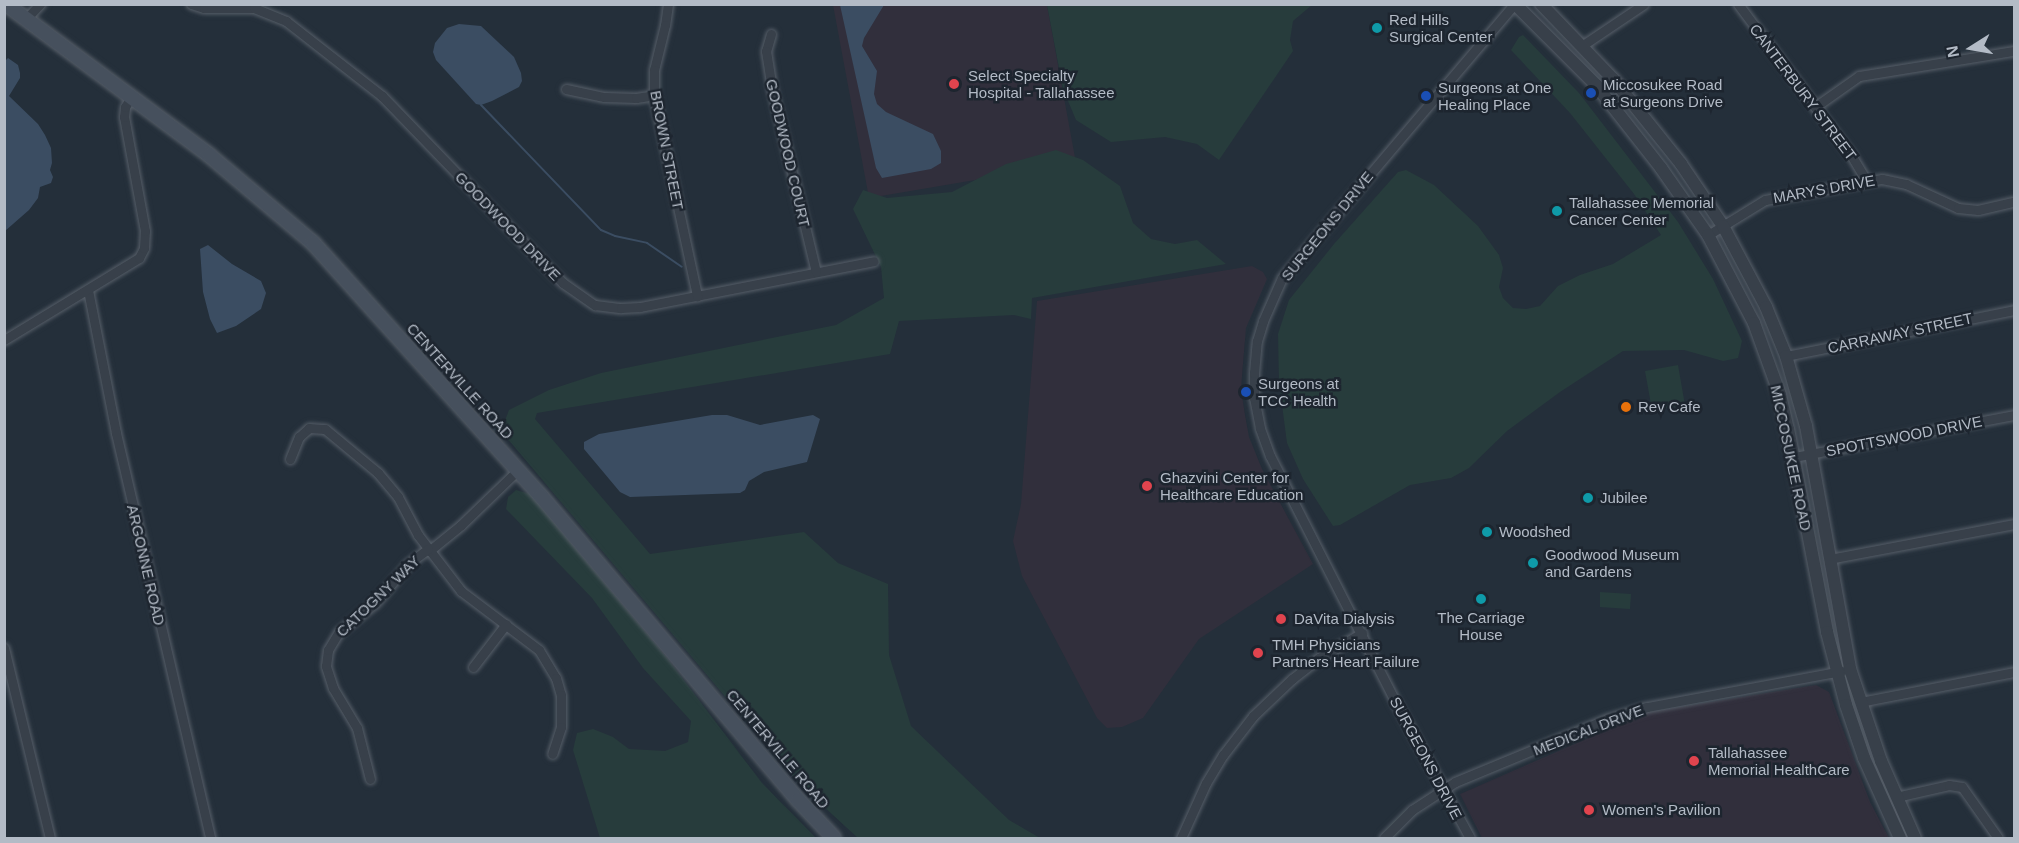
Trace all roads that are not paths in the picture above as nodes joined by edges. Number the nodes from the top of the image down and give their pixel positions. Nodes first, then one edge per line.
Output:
1 (6, 4) edge
2 (40, 4) edge
3 (191, 4) edge
4 (281, 4) edge
5 (668, 4) edge
6 (1514, 4) edge
7 (1541, 4) edge
8 (1644, 4) edge
9 (1738, 4) edge
10 (276, 16) junction
11 (26, 20) junction
12 (771, 34) dead end
13 (1583, 45) junction
14 (2014, 51) edge
15 (566, 89) dead end
16 (654, 95) junction
17 (131, 97) junction
18 (1815, 107) junction
19 (1866, 180) junction
20 (2014, 202) edge
21 (1723, 226) junction
22 (1708, 235) junction
23 (874, 261) dead end
24 (816, 272) junction
25 (88, 290) junction
26 (698, 296) junction
27 (2014, 310) edge
28 (4, 340) edge
29 (1786, 356) junction
30 (1768, 361) junction
31 (1797, 391) junction
32 (2014, 415) edge
33 (1811, 453) junction
34 (1794, 457) junction
35 (290, 459) dead end
36 (518, 470) junction
37 (1819, 500) junction
38 (1803, 503) junction
39 (2014, 524) edge
40 (428, 550) junction
41 (1829, 560) junction
42 (506, 624) junction
43 (1362, 633) junction
44 (4, 648) edge
45 (473, 668) dead end
46 (1850, 669) junction
47 (1837, 672) junction
48 (2014, 672) edge
49 (1860, 702) junction
50 (1858, 741) junction
51 (552, 754) dead end
52 (370, 779) dead end
53 (1443, 789) junction
54 (1896, 797) junction
55 (51, 838) edge
56 (210, 838) edge
57 (834, 838) edge
58 (1181, 838) edge
59 (1384, 838) edge
60 (1470, 838) edge
61 (1900, 838) edge
62 (1915, 838) edge
63 (1998, 838) edge

1 - 11 main road, CENTERVILLE ROAD
2 - 11 street
3 - 10 street, GOODWOOD DRIVE
4 - 10 street
5 - 16 street, BROWN STREET
6 - 22 street, MICCOSUKEE ROAD
6 - 43 street, SURGEONS DRIVE
7 - 13 street, MICCOSUKEE ROAD
8 - 13 street
9 - 18 street, CANTERBURY STREET
10 - 26 street, GOODWOOD DRIVE
11 - 17 main road, CENTERVILLE ROAD
12 - 24 street, GOODWOOD COURT
13 - 21 street, MICCOSUKEE ROAD
14 - 18 street
15 - 16 street
16 - 26 street, BROWN STREET
17 - 25 street
17 - 36 main road, CENTERVILLE ROAD
18 - 19 street, CANTERBURY STREET
19 - 20 street, MARYS DRIVE
19 - 21 street, MARYS DRIVE
21 - 22 street, MARYS DRIVE
21 - 29 street, MICCOSUKEE ROAD
22 - 30 street, MICCOSUKEE ROAD
23 - 24 street, GOODWOOD DRIVE
24 - 26 street, GOODWOOD DRIVE
25 - 28 street
25 - 56 street, ARGONNE ROAD
27 - 29 street, CARRAWAY STREET
29 - 31 street, MICCOSUKEE ROAD
30 - 31 street
30 - 34 street, MICCOSUKEE ROAD
31 - 33 street, MICCOSUKEE ROAD
32 - 33 street, SPOTTSWOOD DRIVE
33 - 34 street, SPOTTSWOOD DRIVE
33 - 37 street, MICCOSUKEE ROAD
34 - 38 street, MICCOSUKEE ROAD
35 - 40 street
36 - 40 street, CATOGNY WAY
36 - 57 main road, CENTERVILLE ROAD
37 - 38 street
37 - 41 street, MICCOSUKEE ROAD
38 - 47 street, MICCOSUKEE ROAD
39 - 41 street
40 - 42 street
40 - 52 street, CATOGNY WAY
41 - 46 street, MICCOSUKEE ROAD
42 - 45 street
42 - 51 street
43 - 53 street, SURGEONS DRIVE
43 - 58 street
44 - 55 street
46 - 47 street, MEDICAL DRIVE
46 - 49 street, MICCOSUKEE ROAD
47 - 50 street, MICCOSUKEE ROAD
47 - 53 street, MEDICAL DRIVE
48 - 49 street
49 - 54 street, MICCOSUKEE ROAD
50 - 54 street
50 - 61 street, MICCOSUKEE ROAD
53 - 59 street, MEDICAL DRIVE
53 - 60 street, SURGEONS DRIVE
54 - 62 street, MICCOSUKEE ROAD
54 - 63 street

